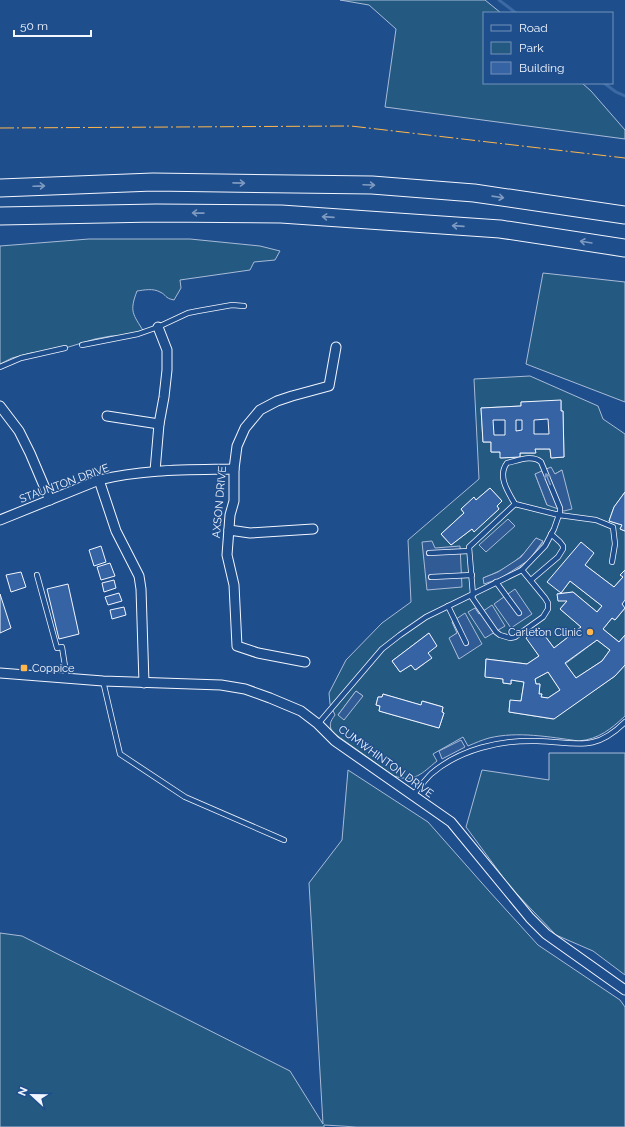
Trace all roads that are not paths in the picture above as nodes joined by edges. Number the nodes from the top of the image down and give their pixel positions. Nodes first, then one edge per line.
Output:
1 (0, 188) edge
2 (625, 215) edge
3 (0, 216) edge
4 (625, 248) edge
5 (244, 306) dead end
6 (158, 327) junction
7 (82, 345) dead end
8 (336, 346) dead end
9 (65, 348) dead end
10 (0, 367) edge
11 (0, 406) edge
12 (107, 416) dead end
13 (159, 424) junction
14 (234, 469) junction
15 (155, 471) junction
16 (99, 480) junction
17 (50, 500) junction
18 (515, 504) junction
19 (558, 515) junction
20 (0, 520) edge
21 (313, 529) dead end
22 (229, 530) junction
23 (551, 534) junction
24 (469, 551) junction
25 (429, 553) dead end
26 (612, 562) dead end
27 (522, 570) junction
28 (37, 575) dead end
29 (472, 575) junction
30 (431, 577) dead end
31 (531, 580) junction
32 (496, 582) junction
33 (472, 595) junction
34 (448, 606) junction
35 (519, 613) dead end
36 (466, 643) dead end
37 (305, 662) dead end
38 (0, 673) edge
39 (67, 679) junction
40 (103, 681) junction
41 (144, 683) junction
42 (625, 722) edge
43 (318, 724) junction
44 (414, 795) junction
45 (284, 840) dead end
46 (625, 990) edge

1 -> 2 highway
4 -> 3 highway
5 - 6 lane
6 - 7 lane
6 - 13 street
8 - 14 street, AXSON DRIVE
9 - 10 lane
11 - 17 street
12 - 13 street
13 - 15 street
14 - 15 street, STAUNTON DRIVE
14 - 22 street, AXSON DRIVE
15 - 16 street, STAUNTON DRIVE
16 - 17 street, STAUNTON DRIVE
16 - 41 street
17 - 20 street, STAUNTON DRIVE
18 - 19 lane
19 -> 18 lane
18 - 24 lane
19 - 23 lane
19 - 26 lane
21 - 22 street
22 - 37 street, AXSON DRIVE
23 - 27 lane
23 - 31 lane
24 - 25 lane
24 - 29 lane
27 - 31 lane
27 - 32 lane
28 - 39 lane
29 - 30 lane
29 - 33 lane
31 - 33 lane
32 - 33 lane
32 - 35 lane
33 - 34 lane
34 - 36 lane
34 - 43 lane
38 - 39 street, CUMWHINTON DRIVE
39 - 40 street, CUMWHINTON DRIVE
40 - 41 street, CUMWHINTON DRIVE
40 - 45 lane
41 - 43 street, CUMWHINTON DRIVE
42 - 44 lane
43 - 44 street, CUMWHINTON DRIVE
44 - 46 street, CUMWHINTON DRIVE

